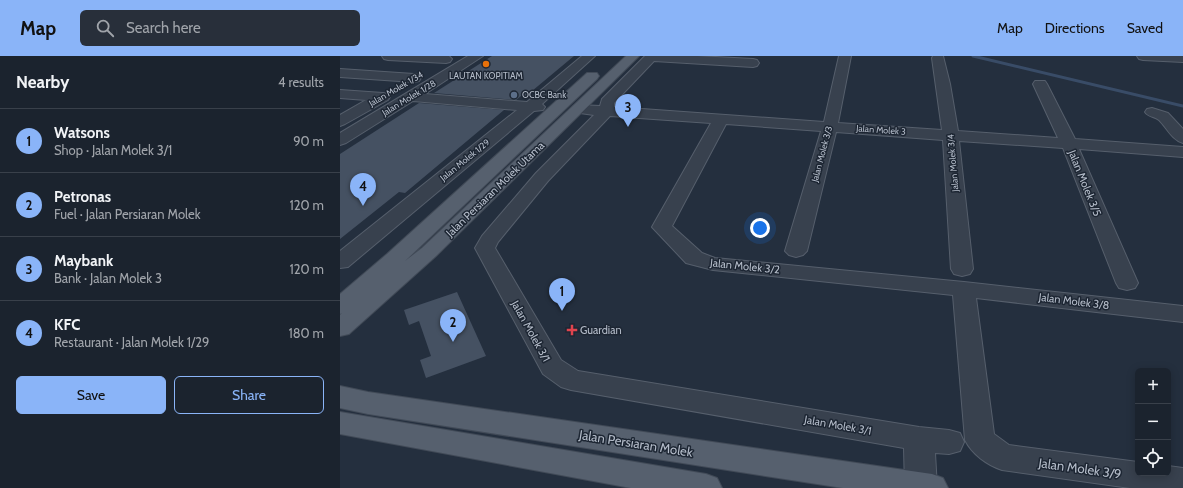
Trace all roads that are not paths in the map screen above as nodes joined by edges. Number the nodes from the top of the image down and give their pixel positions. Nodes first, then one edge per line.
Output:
1 (388, 56) edge
2 (477, 56) edge
3 (589, 56) edge
4 (633, 56) edge
5 (651, 56) edge
6 (845, 56) edge
7 (1142, 56) edge
8 (449, 58) edge
9 (938, 58) dead end
10 (1183, 58) edge
11 (753, 63) dead end
12 (603, 65) dead end
13 (340, 73) edge
14 (414, 78) junction
15 (1040, 84) dead end
16 (340, 94) edge
17 (383, 97) junction
18 (410, 97) junction
19 (533, 106) junction
20 (599, 106) junction
21 (568, 109) junction
22 (1152, 112) dead end
23 (545, 119) junction
24 (721, 119) junction
25 (340, 121) edge
26 (830, 126) junction
27 (950, 135) junction
28 (1183, 138) edge
29 (340, 140) edge
30 (1069, 144) junction
31 (1183, 152) edge
32 (796, 252) dead end
33 (340, 262) edge
34 (963, 279) junction
35 (1127, 284) dead end
36 (1183, 314) edge
37 (344, 317) edge
38 (340, 342) edge
39 (340, 379) edge
40 (340, 397) edge
41 (368, 403) junction
42 (340, 424) edge
43 (392, 432) junction
44 (340, 436) edge
45 (919, 439) junction
46 (949, 442) dead end
47 (1002, 457) joint
48 (1183, 482) edge
49 (925, 487) edge
50 (706, 488) edge

1 - 8 street
2 - 18 street, Jalan Molek 1/28
3 - 19 street, Jalan Molek 1/29
4 - 20 main road
5 - 11 street
5 - 20 street, Jalan Molek 3/1
6 - 26 street, Jalan Molek 3/3
7 - 10 street
8 - 14 street, Jalan Molek 1/34
9 - 27 street, Jalan Molek 3/4
12 - 21 main road, Jalan Persiaran Molek Utama
13 - 14 street
14 - 17 street, Jalan Molek 1/34
15 - 30 street, Jalan Molek 3/5
16 - 17 street
17 - 25 street, Jalan Molek 1/34
18 - 19 street
18 - 29 street, Jalan Molek 1/28
19 - 21 street
19 - 23 main road
19 - 33 street, Jalan Molek 1/29
20 - 21 main road
20 - 24 street, Jalan Molek 3
20 - 45 street, Jalan Molek 3/1
21 - 23 main road
21 - 23 main road, Jalan Persiaran Molek Utama
21 - 37 main road, Jalan Persiaran Molek Utama
22 - 28 street
23 - 37 main road, Jalan Persiaran Molek Utama
24 - 26 street, Jalan Molek 3
24 - 34 street, Jalan Molek 3/2
26 - 27 street, Jalan Molek 3
26 - 32 street, Jalan Molek 3/3
27 - 30 street, Jalan Molek 3
27 - 34 street, Jalan Molek 3/4
30 - 31 street, Jalan Molek 3
30 - 35 street, Jalan Molek 3/5
34 - 36 street, Jalan Molek 3/8
34 - 47 street, Jalan Molek 3/4
37 - 38 main road
39 - 41 main road
40 - 41 main road, Jalan Persiaran Molek
41 - 49 main road, Jalan Persiaran Molek
42 - 43 main road
43 - 44 main road
43 - 50 main road
45 - 46 street, Jalan Molek 3/1
45 - 49 street
47 - 48 street, Jalan Molek 3/9

